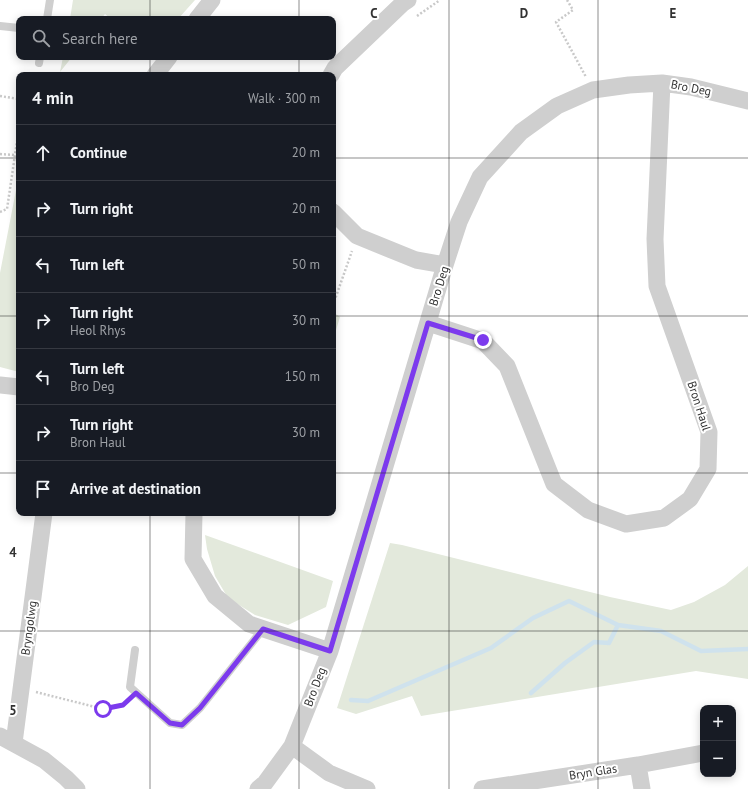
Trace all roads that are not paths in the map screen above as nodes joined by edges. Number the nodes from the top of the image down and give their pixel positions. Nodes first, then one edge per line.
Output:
1 (50, 0) edge
2 (212, 0) edge
3 (403, 1) edge
4 (47, 16) edge
5 (199, 16) edge
6 (0, 26) edge
7 (16, 28) edge
8 (167, 60) edge
9 (157, 72) edge
10 (333, 72) edge
11 (662, 83) junction
12 (748, 101) edge
13 (336, 215) edge
14 (445, 265) junction
15 (428, 323) junction
16 (0, 385) edge
17 (16, 387) edge
18 (44, 516) edge
19 (194, 516) edge
20 (263, 629) junction
21 (135, 650) dead end
22 (330, 651) junction
23 (7, 740) edge
24 (292, 746) junction
25 (700, 754) edge
26 (638, 765) junction
27 (77, 789) edge
28 (258, 789) edge
29 (367, 789) edge
30 (482, 789) edge
31 (642, 789) edge

1 - 4 lane
2 - 5 street
3 - 10 street
6 - 7 lane
8 - 9 street
11 - 12 street, Bro Deg
11 - 14 street, Bro Deg
11 - 15 street, Bron Haul
13 - 14 street
14 - 15 street, Bro Deg
15 - 22 street, Bro Deg
16 - 17 street
18 - 23 street, Bryngolwg
19 - 20 street
20 - 21 lane
20 - 22 street
22 - 24 street, Bro Deg
23 - 27 street
24 - 28 street, Bro Deg
24 - 29 street
25 - 26 street, Bryn Glas
26 - 30 street, Bryn Glas
26 - 31 street

